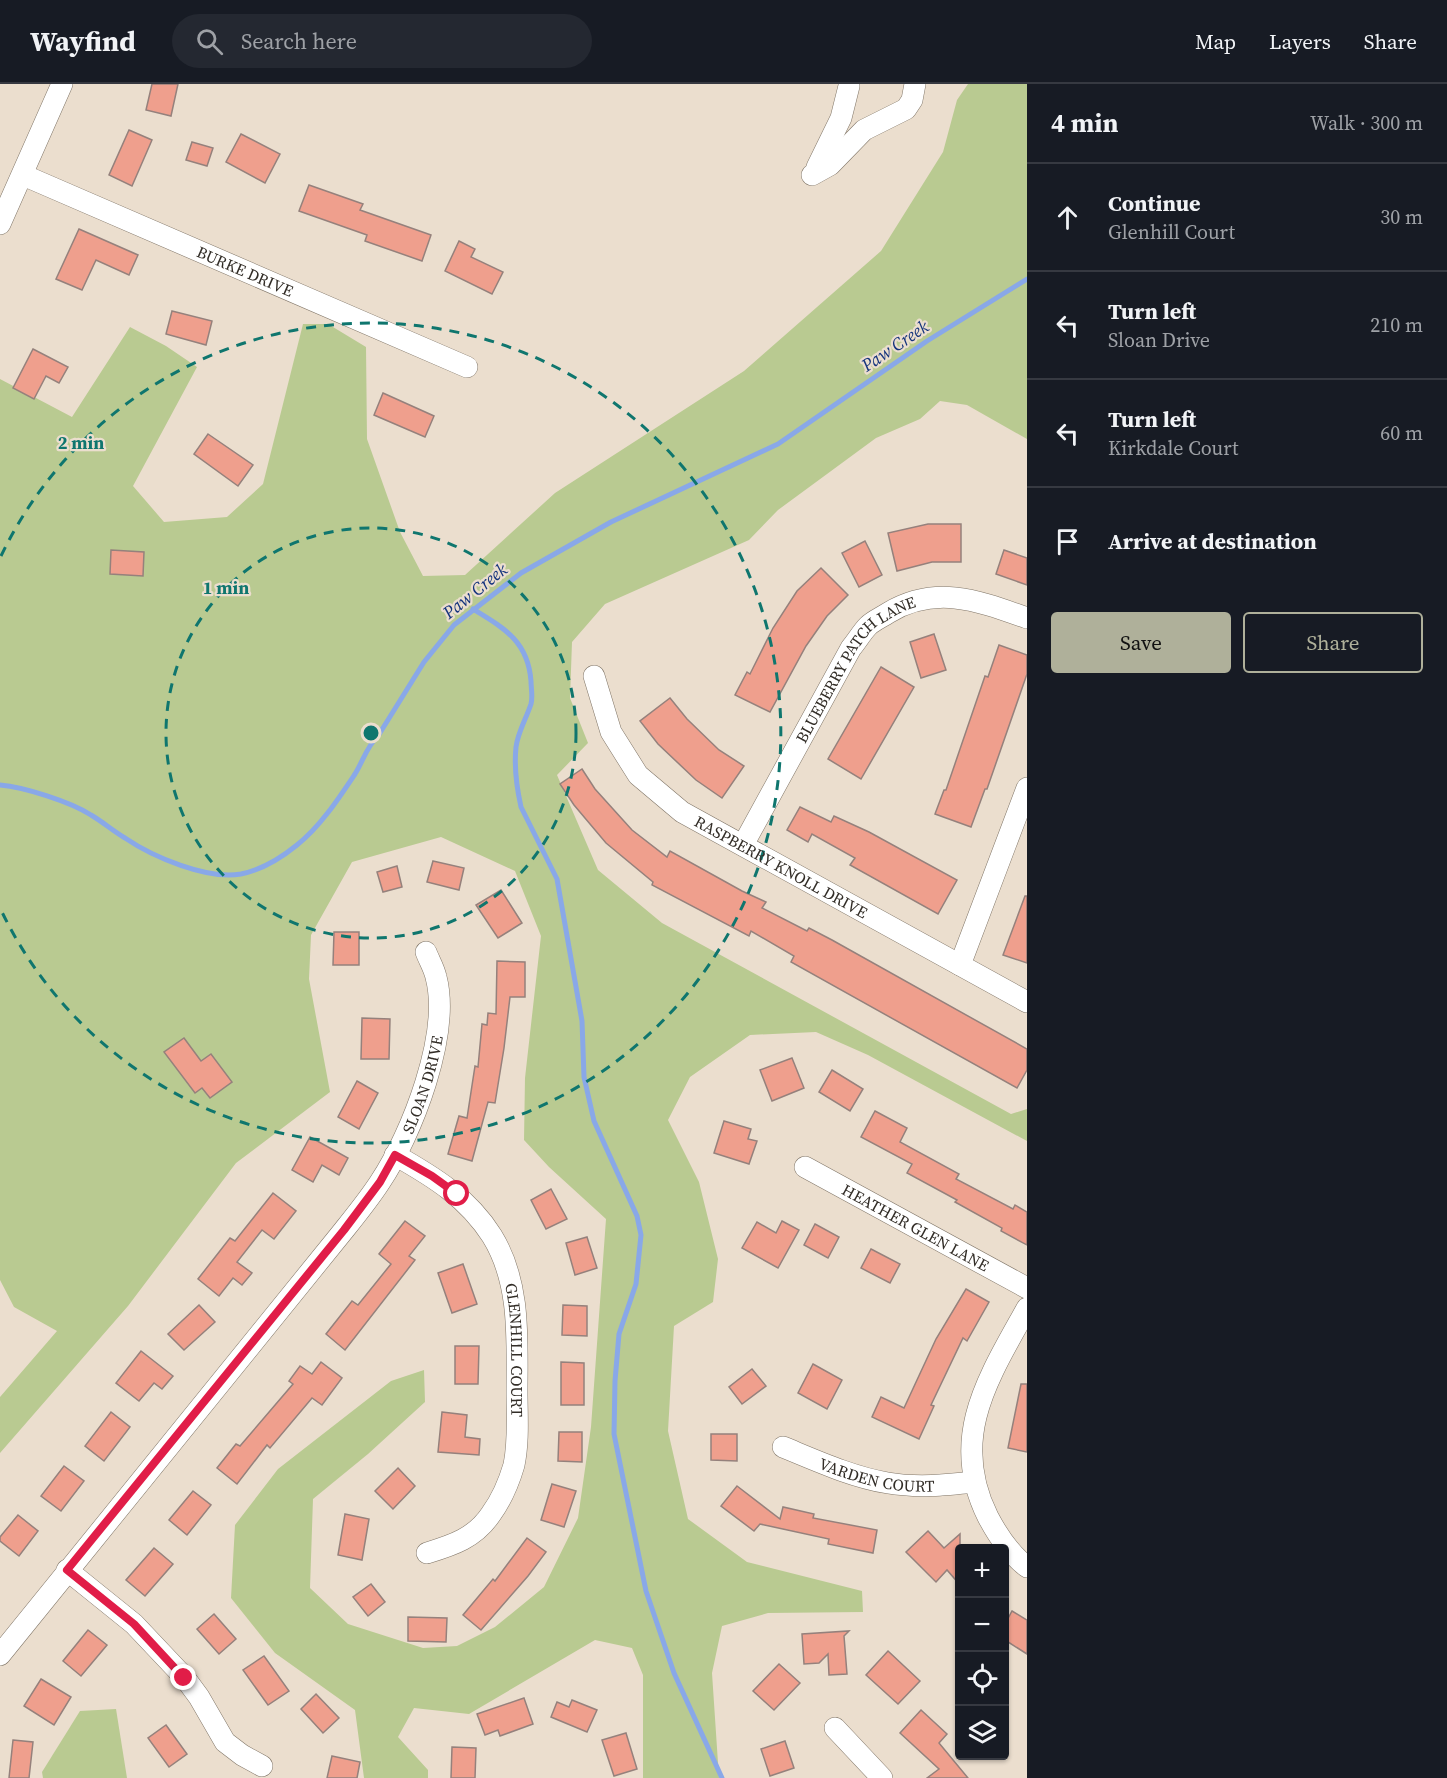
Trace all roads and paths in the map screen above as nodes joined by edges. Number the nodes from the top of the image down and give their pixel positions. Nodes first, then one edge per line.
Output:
1 (62, 84) edge
2 (915, 84) edge
3 (850, 85) edge
4 (885, 118) junction
5 (23, 176) junction
6 (0, 224) edge
7 (467, 367) dead end
8 (1027, 618) edge
9 (594, 676) dead end
10 (1027, 788) edge
11 (743, 845) junction
12 (426, 952) dead end
13 (960, 965) junction
14 (1027, 1002) edge
15 (395, 1155) junction
16 (805, 1167) dead end
17 (1027, 1288) edge
18 (1027, 1308) edge
19 (783, 1447) dead end
20 (975, 1482) junction
21 (427, 1553) dead end
22 (1027, 1567) edge
23 (67, 1570) junction
24 (0, 1654) edge
25 (835, 1728) dead end
26 (262, 1766) dead end
27 (882, 1778) edge

1 - 5 street
2 - 4 street
3 - 4 street
3 - 4 street
5 - 6 street
5 - 7 street, BURKE DRIVE
8 - 11 street, BLUEBERRY PATCH LANE
9 - 11 street, RASPBERRY KNOLL DRIVE
10 - 13 street
11 - 13 street, RASPBERRY KNOLL DRIVE
12 - 15 street, SLOAN DRIVE
13 - 14 street, RASPBERRY KNOLL DRIVE
15 - 21 street, GLENHILL COURT
15 - 23 street, SLOAN DRIVE
16 - 17 street, HEATHER GLEN LANE
18 - 20 street
19 - 20 street, VARDEN COURT
20 - 22 street
23 - 24 street, SLOAN DRIVE
23 - 26 street
25 - 27 street

